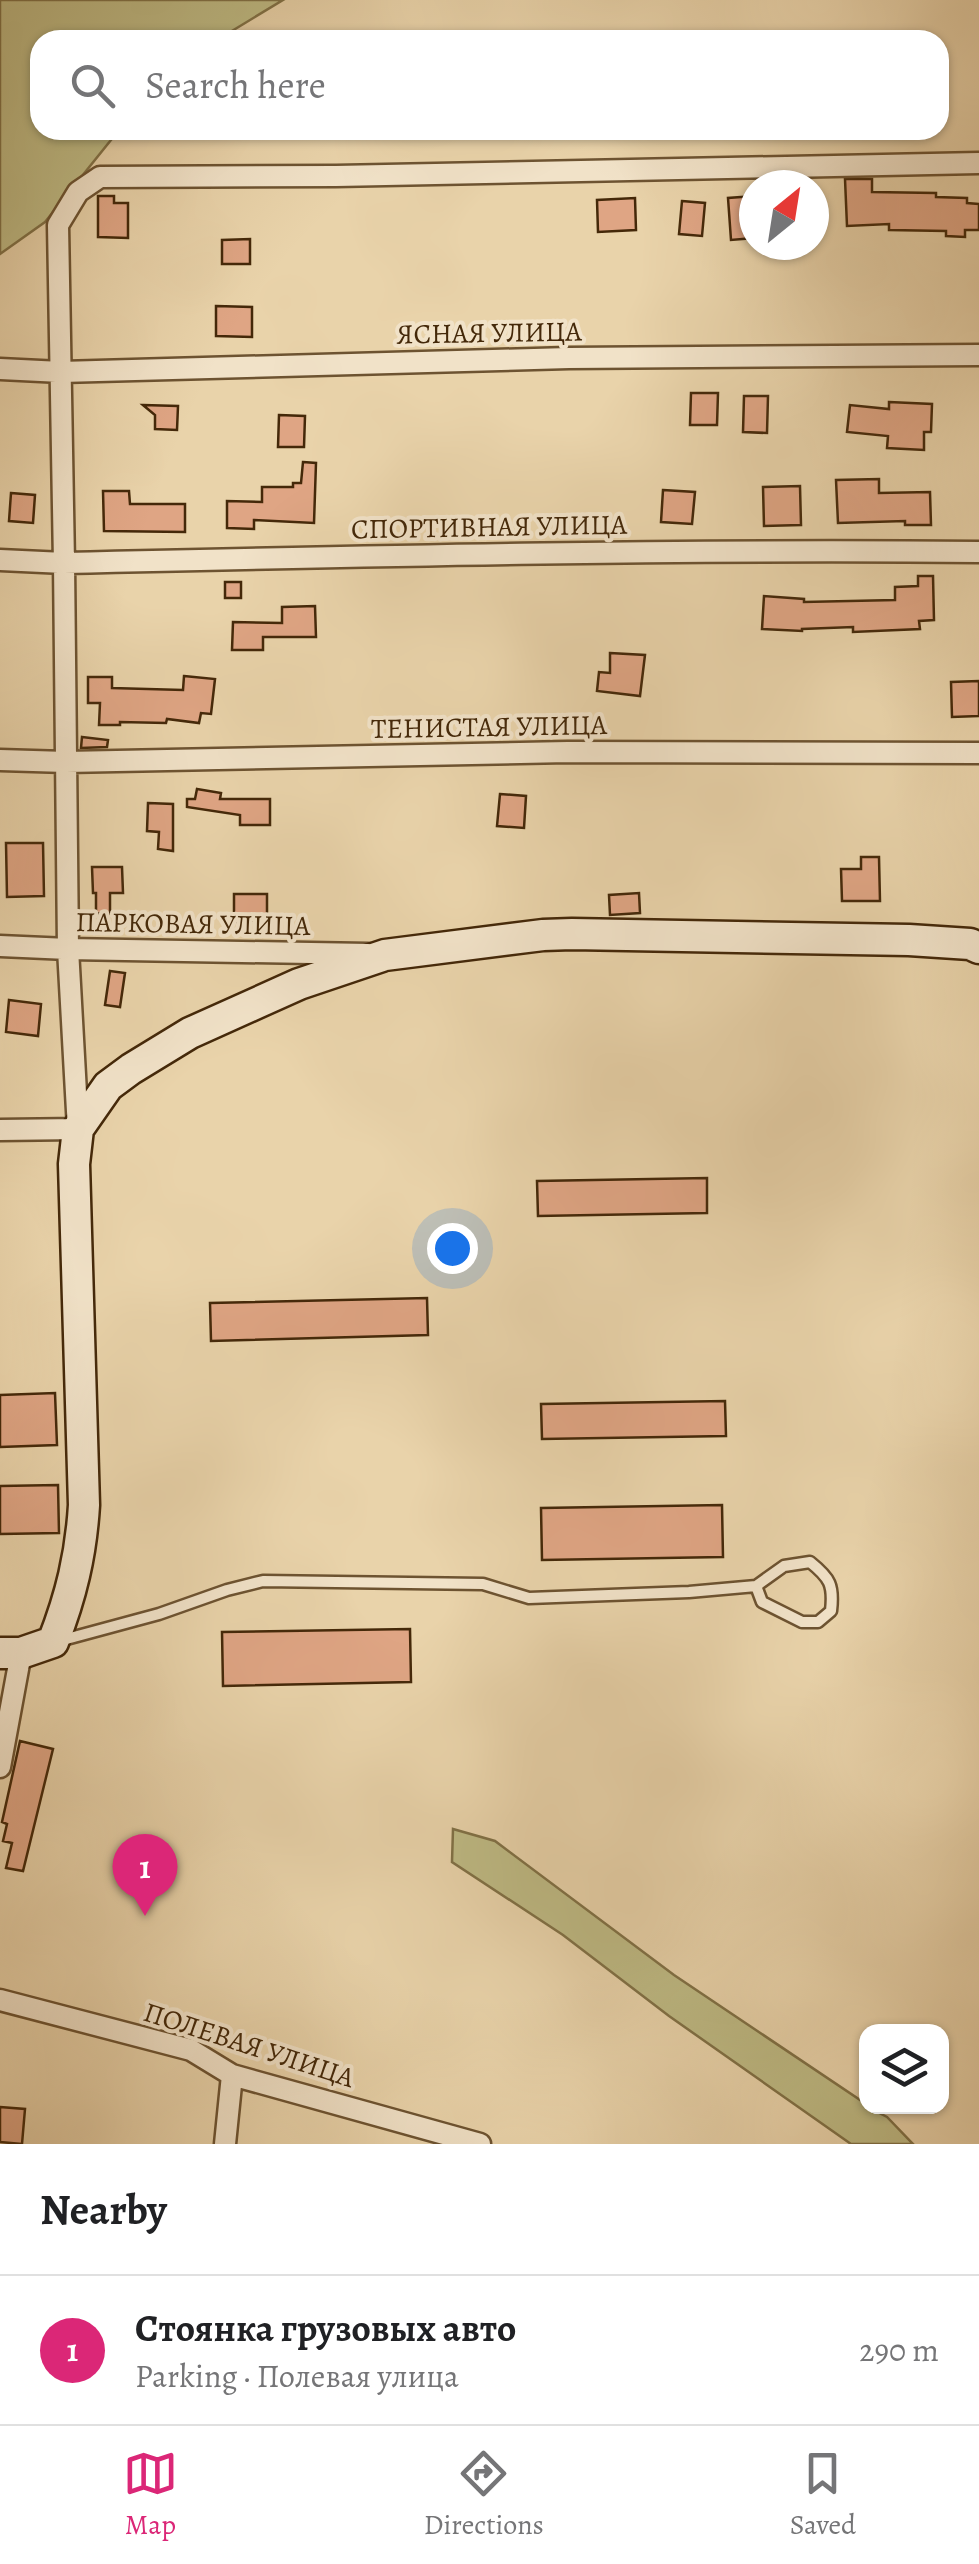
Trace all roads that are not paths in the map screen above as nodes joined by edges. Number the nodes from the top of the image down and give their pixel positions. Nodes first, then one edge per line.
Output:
1 (979, 163) edge
2 (979, 355) edge
3 (0, 369) edge
4 (61, 372) junction
5 (979, 552) edge
6 (0, 560) edge
7 (64, 563) junction
8 (979, 753) edge
9 (0, 760) edge
10 (66, 762) junction
11 (0, 946) edge
12 (976, 946) edge
13 (68, 949) junction
14 (385, 954) junction
15 (78, 1129) junction
16 (0, 1130) edge
17 (756, 1586) junction
18 (53, 1642) junction
19 (11, 1653) edge
20 (0, 1767) edge
21 (0, 2000) edge
22 (232, 2075) junction
23 (225, 2144) edge
24 (480, 2144) edge

1 - 4 street
2 - 4 street, ЯСНАЯ УЛИЦА
3 - 4 street, ЯСНАЯ УЛИЦА
4 - 7 street
5 - 7 street, СПОРТИВНАЯ УЛИЦА
6 - 7 street, СПОРТИВНАЯ УЛИЦА
7 - 10 street
8 - 10 street, ТЕНИСТАЯ УЛИЦА
9 - 10 street, ТЕНИСТАЯ УЛИЦА
10 - 13 street
11 - 13 street, ПАРКОВАЯ УЛИЦА
12 - 14 street
13 - 14 street, ПАРКОВАЯ УЛИЦА
13 - 15 street
14 - 15 street
15 - 16 street
15 - 18 street
17 - 17 lane
17 - 18 lane
18 - 19 street
19 - 20 street
21 - 22 street, ПОЛЕВАЯ УЛИЦА
22 - 23 street
22 - 24 street, ПОЛЕВАЯ УЛИЦА

